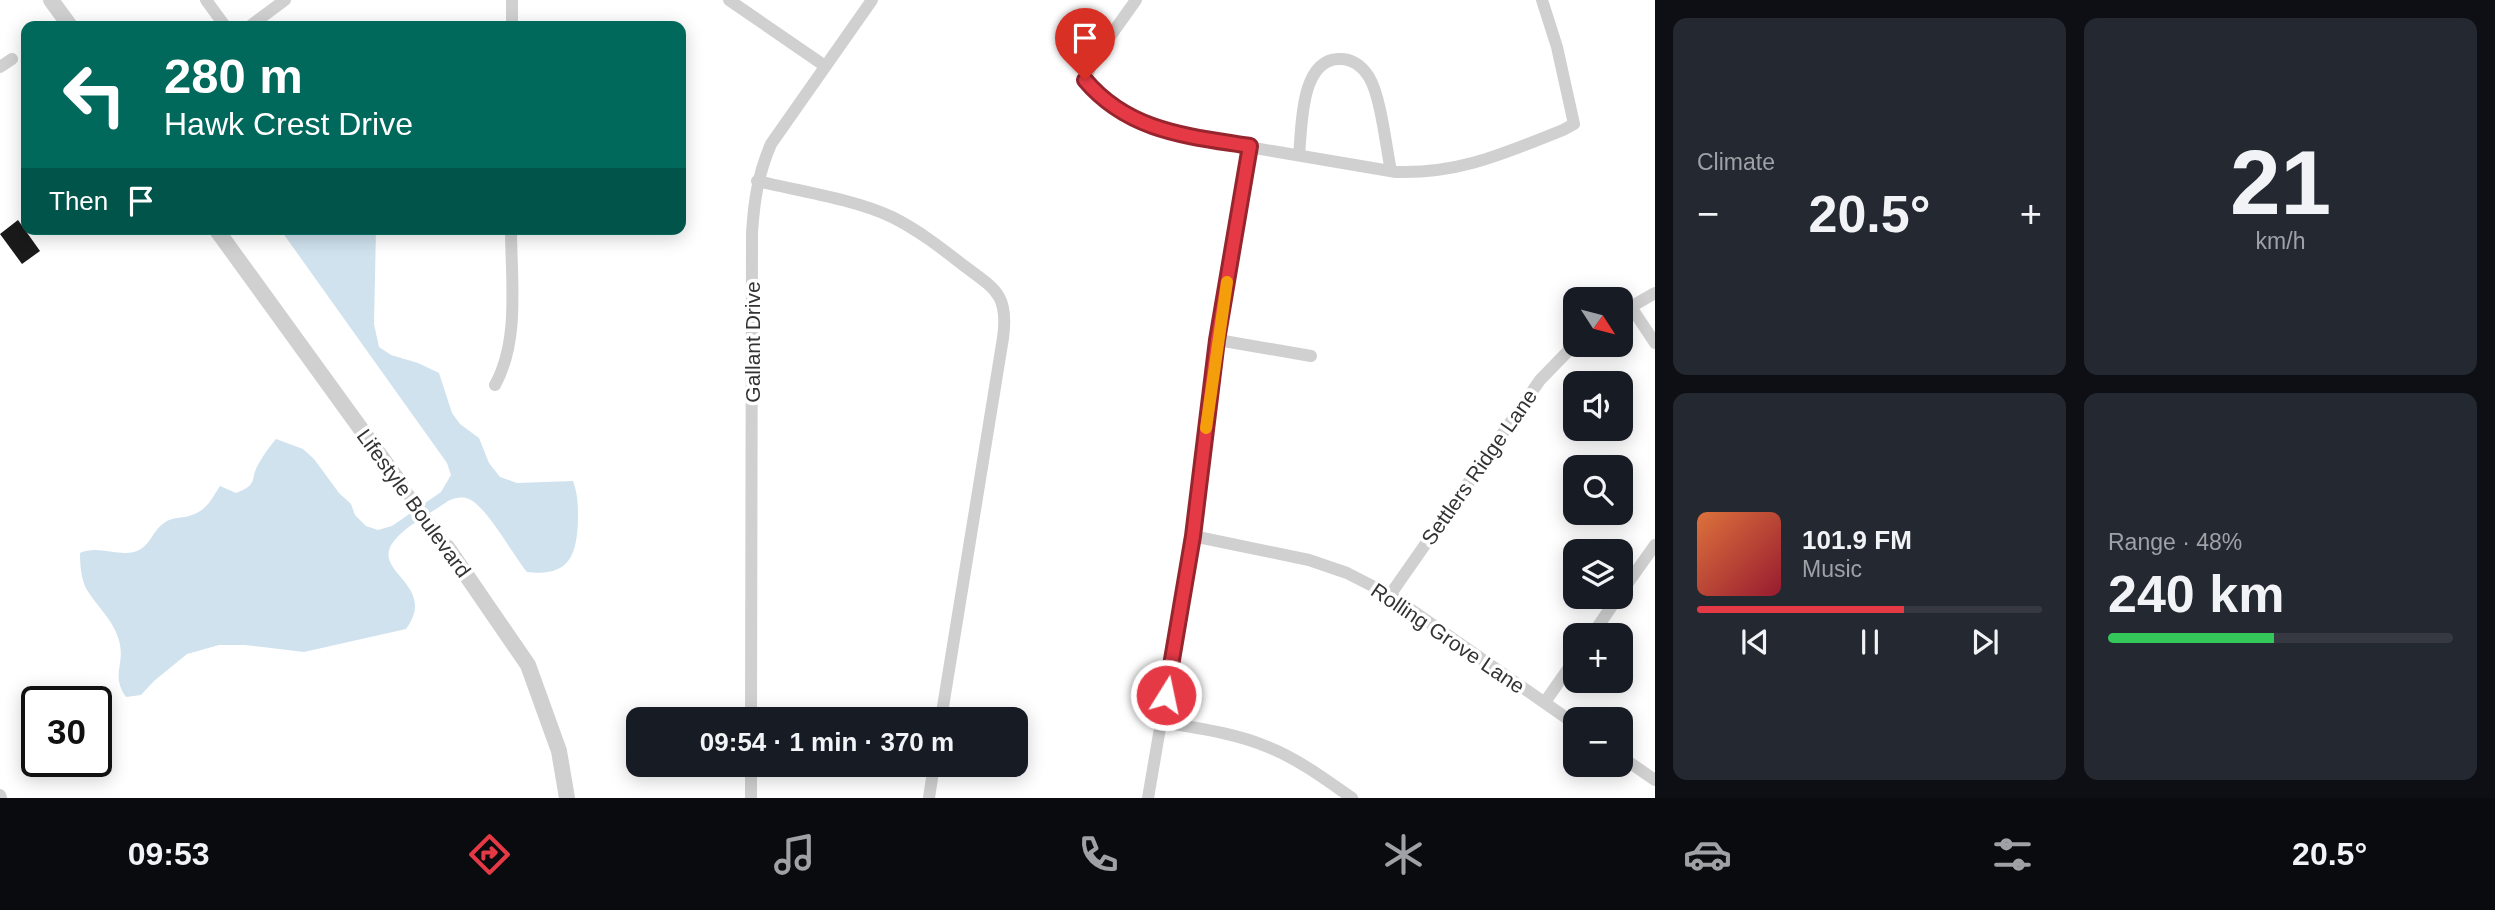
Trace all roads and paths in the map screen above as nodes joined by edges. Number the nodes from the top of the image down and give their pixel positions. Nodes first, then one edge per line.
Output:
1 (51, 0) edge
2 (206, 0) edge
3 (285, 0) edge
4 (512, 0) edge
5 (729, 0) edge
6 (872, 0) edge
7 (1136, 0) edge
8 (1542, 0) edge
9 (66, 21) edge
10 (221, 21) edge
11 (257, 21) edge
12 (512, 21) edge
13 (12, 59) dead end
14 (825, 66) junction
15 (0, 67) edge
16 (1250, 146) junction
17 (1299, 155) junction
18 (1391, 171) junction
19 (757, 181) junction
20 (220, 235) edge
21 (511, 235) edge
22 (1655, 293) edge
23 (1633, 306) edge
24 (1633, 318) edge
25 (1217, 340) junction
26 (1655, 342) edge
27 (1311, 356) dead end
28 (1563, 356) edge
29 (495, 384) dead end
30 (400, 483) joint
31 (1193, 536) junction
32 (1655, 545) edge
33 (447, 547) joint
34 (1633, 576) edge
35 (1390, 594) junction
36 (1563, 676) edge
37 (1545, 702) junction
38 (751, 707) edge
39 (943, 707) edge
40 (1563, 715) edge
41 (1161, 722) junction
42 (1633, 765) edge
43 (751, 777) edge
44 (932, 777) edge
45 (1655, 780) edge
46 (567, 798) edge
47 (751, 798) edge
48 (929, 798) edge
49 (1149, 798) edge
50 (1352, 798) edge

1 - 9 street
2 - 10 street
3 - 11 street
4 - 12 street
5 - 14 street
6 - 14 street, Gallant Drive
7 - 16 street
8 - 18 street
13 - 15 street
14 - 19 street, Gallant Drive
16 - 17 street
16 - 25 street
17 - 18 street
17 - 18 street
19 - 38 street, Gallant Drive
19 - 39 street
20 - 30 street, Lifestyle Boulevard
21 - 29 street
22 - 23 street
24 - 26 street
25 - 27 street
25 - 31 street
28 - 35 street, Settlers Ridge Lane
30 - 33 street, Lifestyle Boulevard
31 - 35 street, Rolling Grove Lane
31 - 41 street
32 - 34 street
33 - 46 street, Lifestyle Boulevard
35 - 37 street, Rolling Grove Lane
36 - 37 street
37 - 40 street, Rolling Grove Lane
41 - 49 street
41 - 50 street
42 - 45 street
43 - 47 street
44 - 48 street

